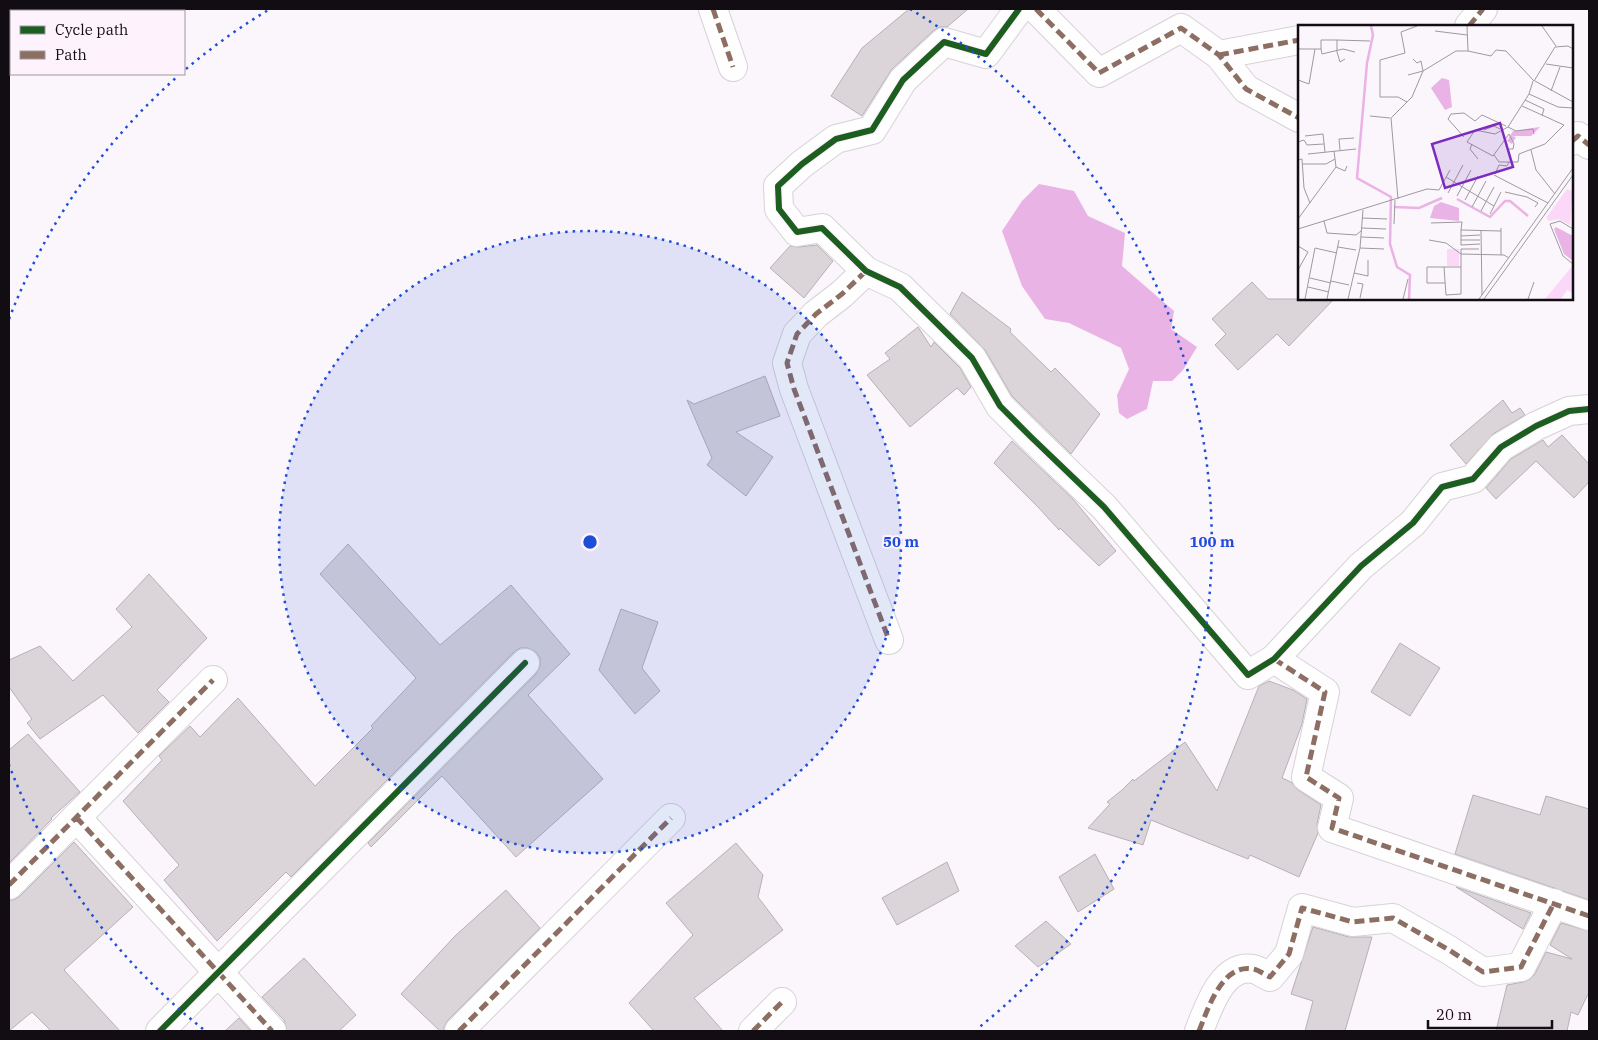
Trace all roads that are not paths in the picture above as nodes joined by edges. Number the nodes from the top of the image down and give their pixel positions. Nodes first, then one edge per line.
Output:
1 (713, 9) edge
2 (1019, 9) edge
3 (1036, 9) edge
4 (1483, 9) edge
5 (1470, 25) edge
6 (1298, 40) edge
7 (1219, 55) junction
8 (733, 67) dead end
9 (1298, 117) edge
10 (866, 271) junction
11 (1589, 409) edge
12 (889, 640) dead end
13 (1274, 659) junction
14 (525, 663) dead end
15 (213, 680) dead end
16 (76, 817) junction
17 (671, 818) dead end
18 (9, 885) edge
19 (1554, 903) junction
20 (1589, 916) edge
21 (218, 972) junction
22 (782, 1002) dead end
23 (160, 1031) edge
24 (272, 1031) edge
25 (459, 1031) edge
26 (753, 1031) edge
27 (1199, 1031) edge

1 - 8 street
2 - 10 street
3 - 7 street
4 - 5 street
6 - 7 street
7 - 9 street
10 - 12 street
10 - 13 street
11 - 13 street
13 - 19 street
14 - 21 street
15 - 16 street
16 - 18 street
16 - 21 street
17 - 25 street
19 - 20 street
19 - 27 street
21 - 23 street
21 - 24 street
22 - 26 street

